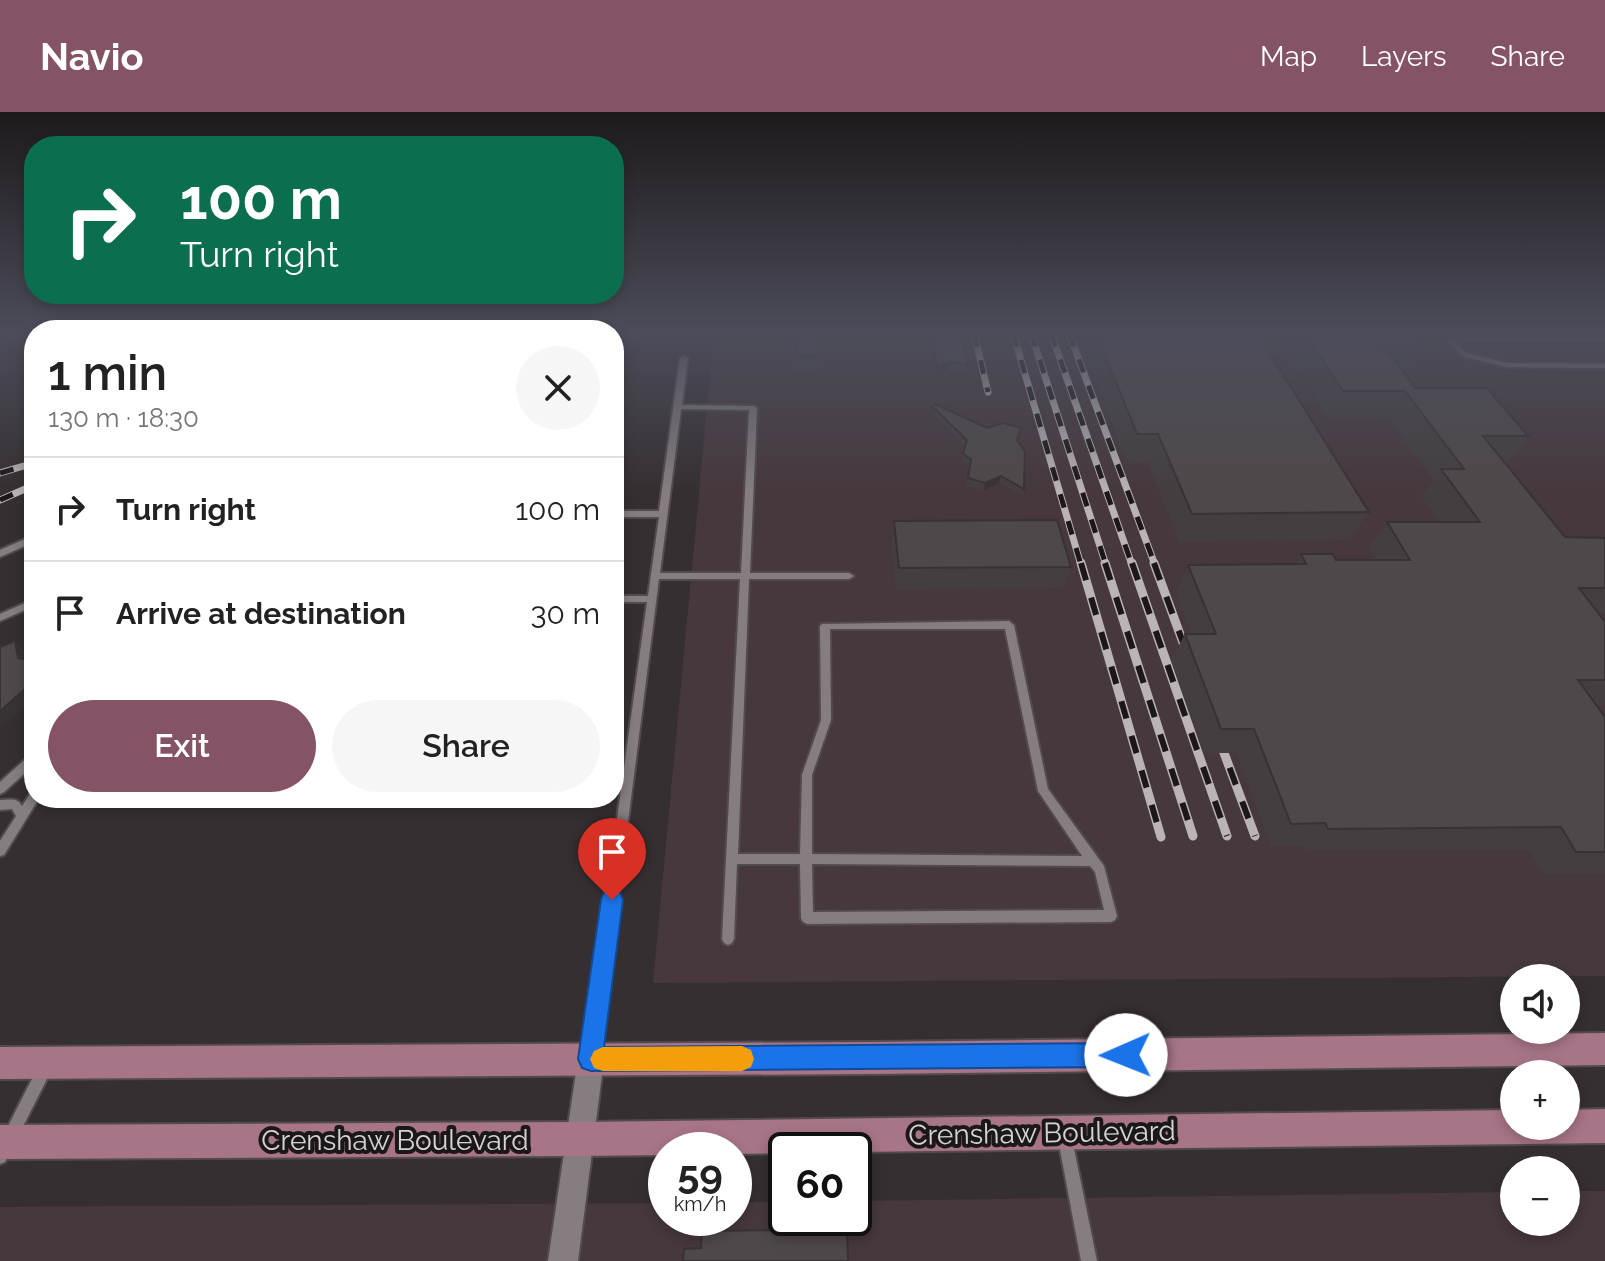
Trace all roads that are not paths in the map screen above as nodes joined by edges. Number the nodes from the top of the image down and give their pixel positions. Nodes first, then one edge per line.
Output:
1 (680, 387) edge
2 (677, 407) junction
3 (624, 514) edge
4 (663, 514) junction
5 (24, 543) edge
6 (0, 554) edge
7 (655, 576) junction
8 (746, 576) junction
9 (849, 576) dead end
10 (624, 599) edge
11 (652, 599) junction
12 (24, 607) edge
13 (0, 618) edge
14 (24, 767) edge
15 (0, 789) edge
16 (0, 805) edge
17 (27, 808) edge
18 (22, 816) junction
19 (0, 851) edge
20 (732, 859) junction
21 (806, 859) junction
22 (1093, 861) junction
23 (728, 939) dead end
24 (1605, 1049) edge
25 (591, 1059) junction
26 (0, 1063) edge
27 (47, 1063) junction
28 (1605, 1126) edge
29 (1063, 1133) junction
30 (580, 1139) junction
31 (2, 1147) edge
32 (563, 1261) edge
33 (1089, 1261) edge

1 - 2 lane
2 - 4 lane
2 - 8 lane
3 - 4 lane
4 - 7 lane
5 - 6 lane
7 - 8 lane
7 - 11 lane
8 - 9 lane
8 - 20 lane
10 - 11 lane
11 - 25 lane
12 - 13 lane
14 - 15 lane
16 - 18 lane
17 - 18 lane
18 - 19 lane
20 - 21 lane
20 - 23 lane
21 - 22 lane
21 - 22 lane
21 - 22 lane
24 - 25 main road
25 - 27 main road
25 - 30 street
26 - 27 main road
27 - 31 lane
28 - 29 main road, Crenshaw Boulevard
29 - 30 main road, Crenshaw Boulevard
29 - 33 lane
30 - 31 main road, Crenshaw Boulevard
30 - 32 street

